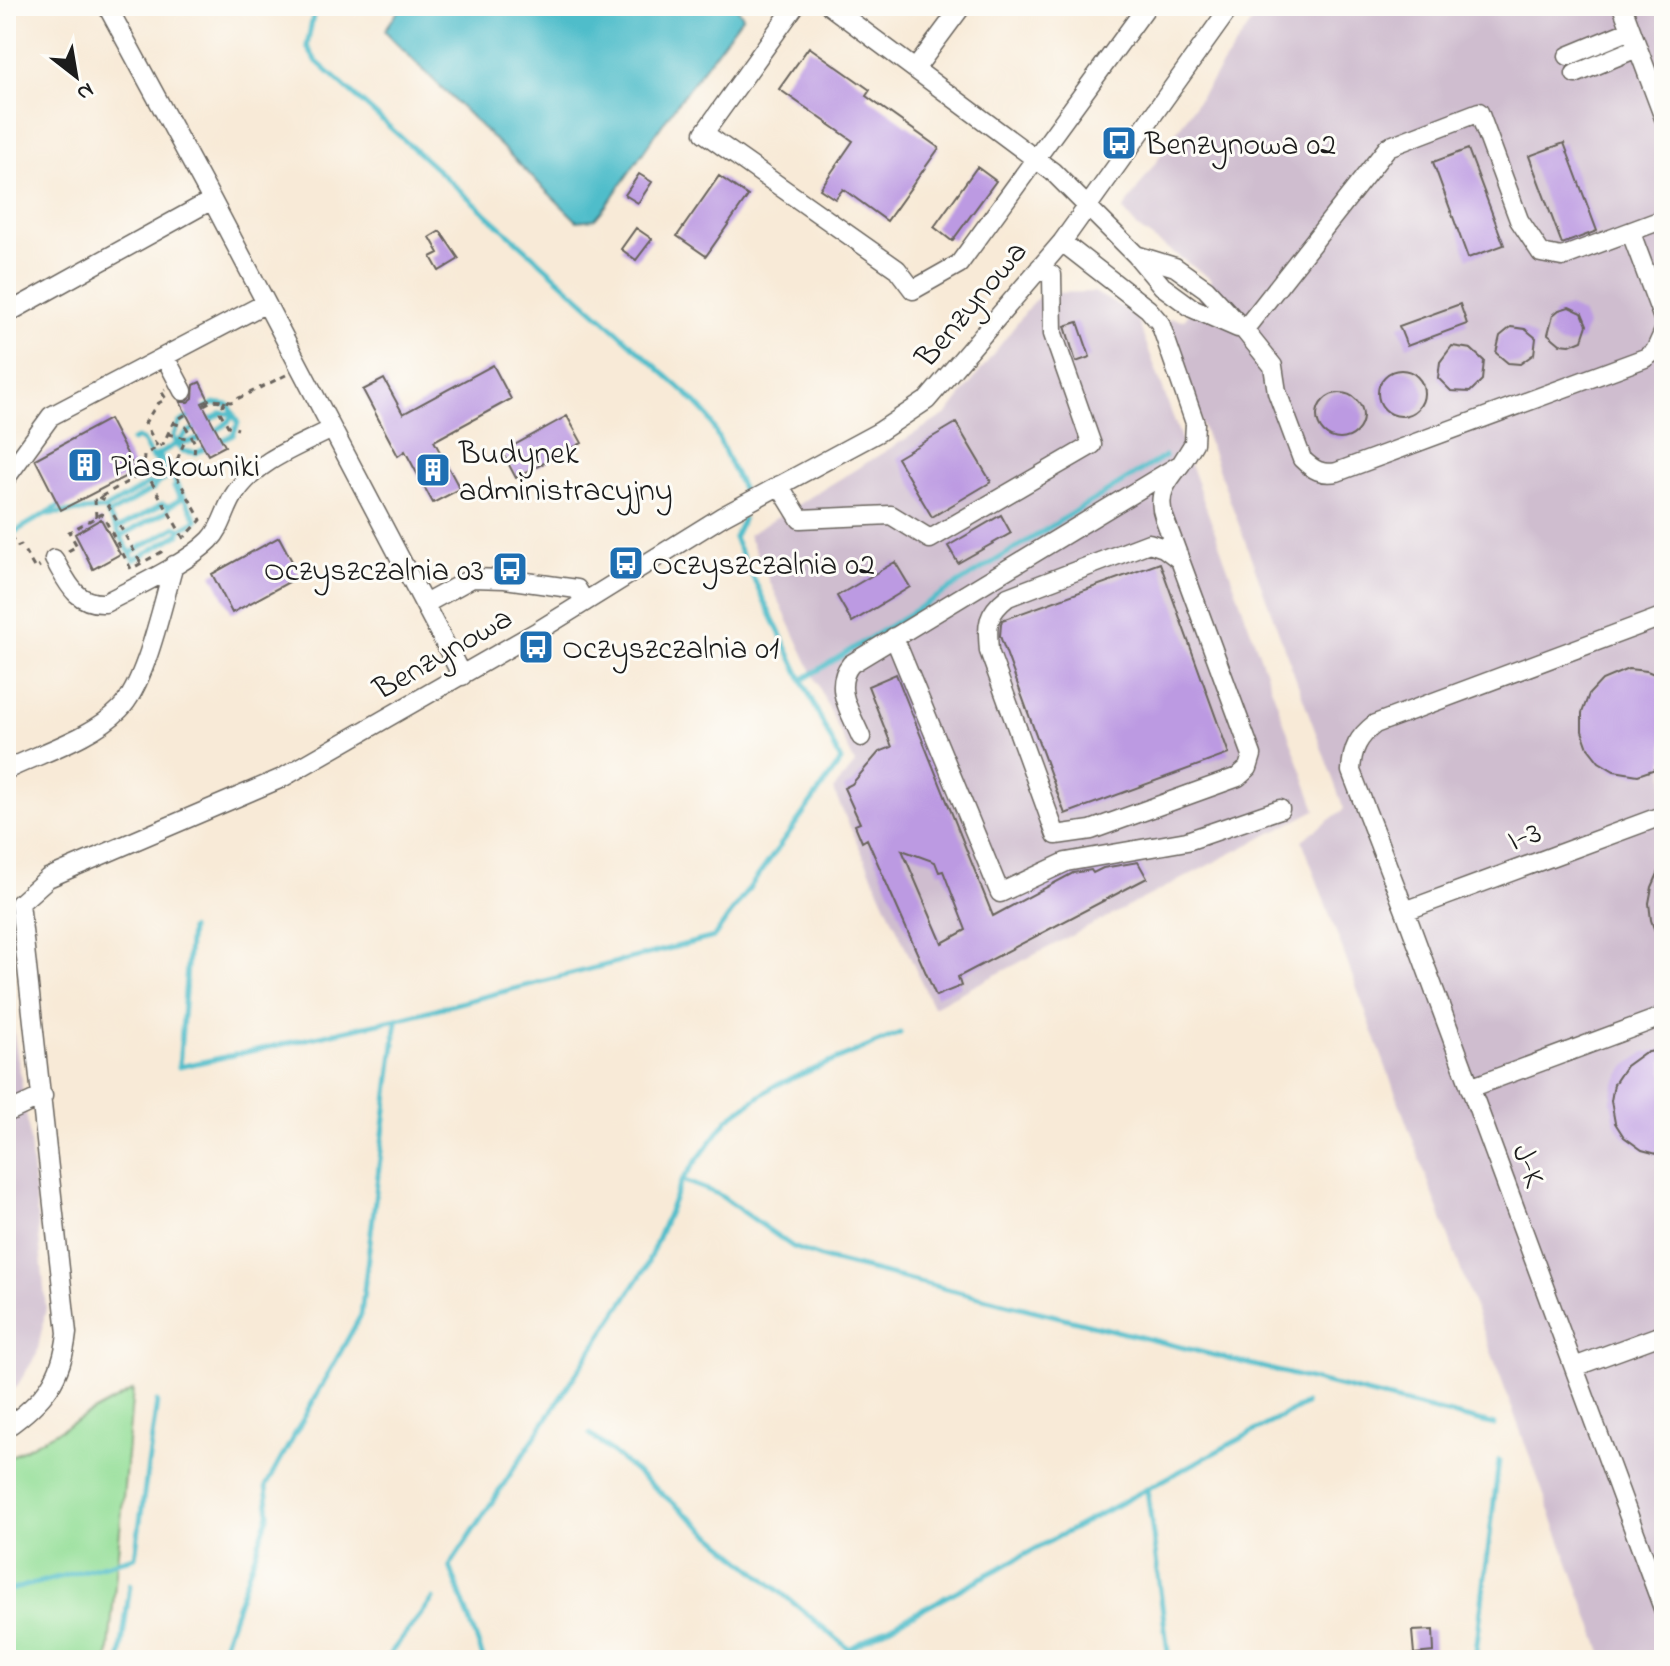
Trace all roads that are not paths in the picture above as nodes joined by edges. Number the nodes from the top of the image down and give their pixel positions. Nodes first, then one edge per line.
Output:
1 (107, 6) edge
2 (795, 6) edge
3 (830, 6) edge
4 (962, 6) edge
5 (1147, 6) edge
6 (1231, 6) edge
7 (1622, 6) edge
8 (1631, 30) junction
9 (1637, 48) junction
10 (916, 68) junction
11 (1664, 118) edge
12 (1036, 158) junction
13 (212, 200) junction
14 (1088, 207) junction
15 (1664, 219) edge
16 (1638, 229) junction
17 (1062, 242) junction
18 (1040, 267) junction
19 (266, 303) junction
20 (6, 314) edge
21 (1664, 321) edge
22 (1244, 330) junction
23 (1664, 331) edge
24 (165, 357) junction
25 (181, 386) road end
26 (332, 429) junction
27 (1181, 464) junction
28 (6, 478) edge
29 (779, 485) junction
30 (1164, 517) junction
31 (1149, 543) junction
32 (54, 559) road end
33 (1180, 560) junction
34 (174, 565) junction
35 (585, 602) junction
36 (425, 604) junction
37 (1664, 616) edge
38 (894, 637) junction
39 (462, 676) junction
40 (861, 737) dead end
41 (6, 770) edge
42 (1280, 809) dead end
43 (1664, 815) edge
44 (13, 904) edge
45 (1405, 911) junction
46 (1664, 1016) edge
47 (1470, 1088) junction
48 (43, 1096) junction
49 (6, 1113) edge
50 (1664, 1334) edge
51 (1574, 1367) junction
52 (6, 1428) edge
53 (1664, 1611) edge

1 - 13 street
2 - 12 street
3 - 10 street
4 - 10 street
5 - 12 street
6 - 14 street, Benzynowa
7 - 8 street
8 - 9 street
8 - 9 street
9 - 11 street
10 - 12 street
12 - 14 street
13 - 19 street
13 - 20 street
14 - 17 street, Benzynowa
14 - 22 street
15 - 16 street
16 - 21 street
16 - 22 street
17 - 18 street, Benzynowa
17 - 27 street
18 - 29 street, Benzynowa
18 - 29 street
19 - 24 street
19 - 26 street
22 - 23 street
24 - 25 street
24 - 28 street
26 - 34 street
26 - 36 street
27 - 30 street
27 - 38 street
29 - 35 street, Benzynowa
30 - 31 street
30 - 33 street
31 - 33 street
31 - 33 street
32 - 34 street
34 - 41 street
35 - 36 street
35 - 39 street, Benzynowa
36 - 39 street
37 - 45 street, J-K
38 - 40 street
38 - 42 street
39 - 44 street, Benzynowa
43 - 45 street, I-3
44 - 48 street, Benzynowa
45 - 47 street, J-K
46 - 47 street
47 - 51 street, J-K
48 - 49 street
48 - 52 street, Benzynowa
50 - 51 street
51 - 53 street, J-K

